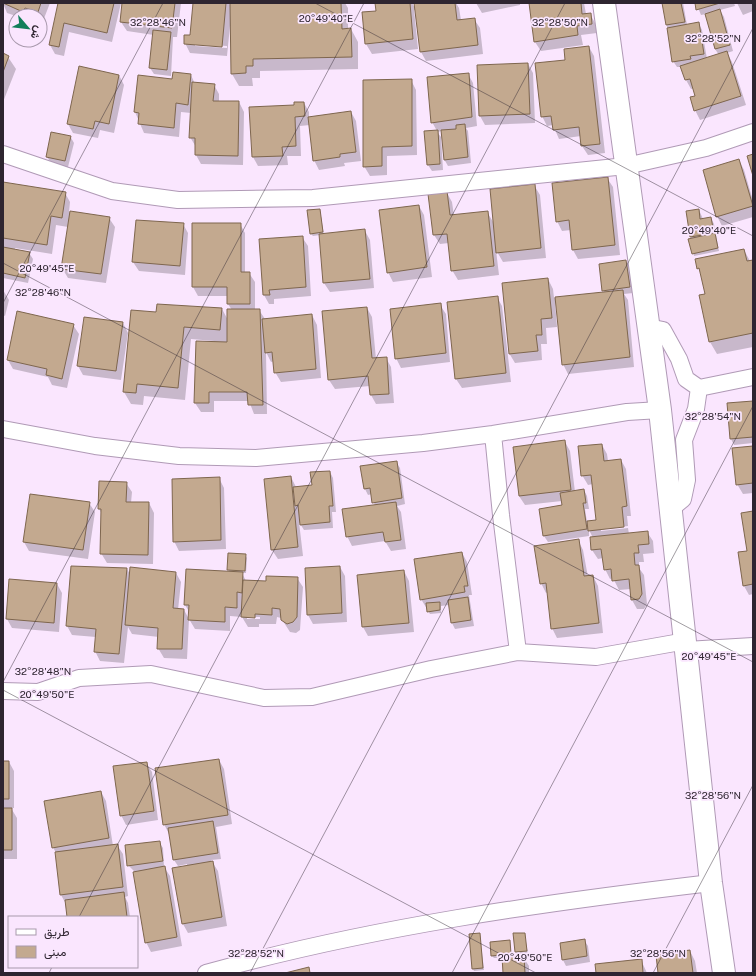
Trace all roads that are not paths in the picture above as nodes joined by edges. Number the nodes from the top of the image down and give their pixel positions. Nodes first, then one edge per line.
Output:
1 (604, 3) edge
2 (753, 132) edge
3 (3, 154) edge
4 (626, 166) junction
5 (648, 327) junction
6 (753, 377) edge
7 (699, 388) junction
8 (660, 410) junction
9 (3, 429) edge
10 (493, 434) junction
11 (671, 509) junction
12 (686, 646) junction
13 (753, 646) edge
14 (518, 652) junction
15 (3, 691) edge
16 (711, 883) junction
17 (206, 973) edge
18 (724, 973) edge

1 - 4 main road
2 - 4 street
3 - 4 street
4 - 5 main road
5 - 7 street
5 - 8 main road
6 - 7 street
7 - 11 street
8 - 10 street
8 - 11 main road
9 - 10 street
10 - 14 street
11 - 12 main road
12 - 13 street
12 - 14 street
12 - 16 main road
14 - 15 street
16 - 17 street
16 - 18 main road

